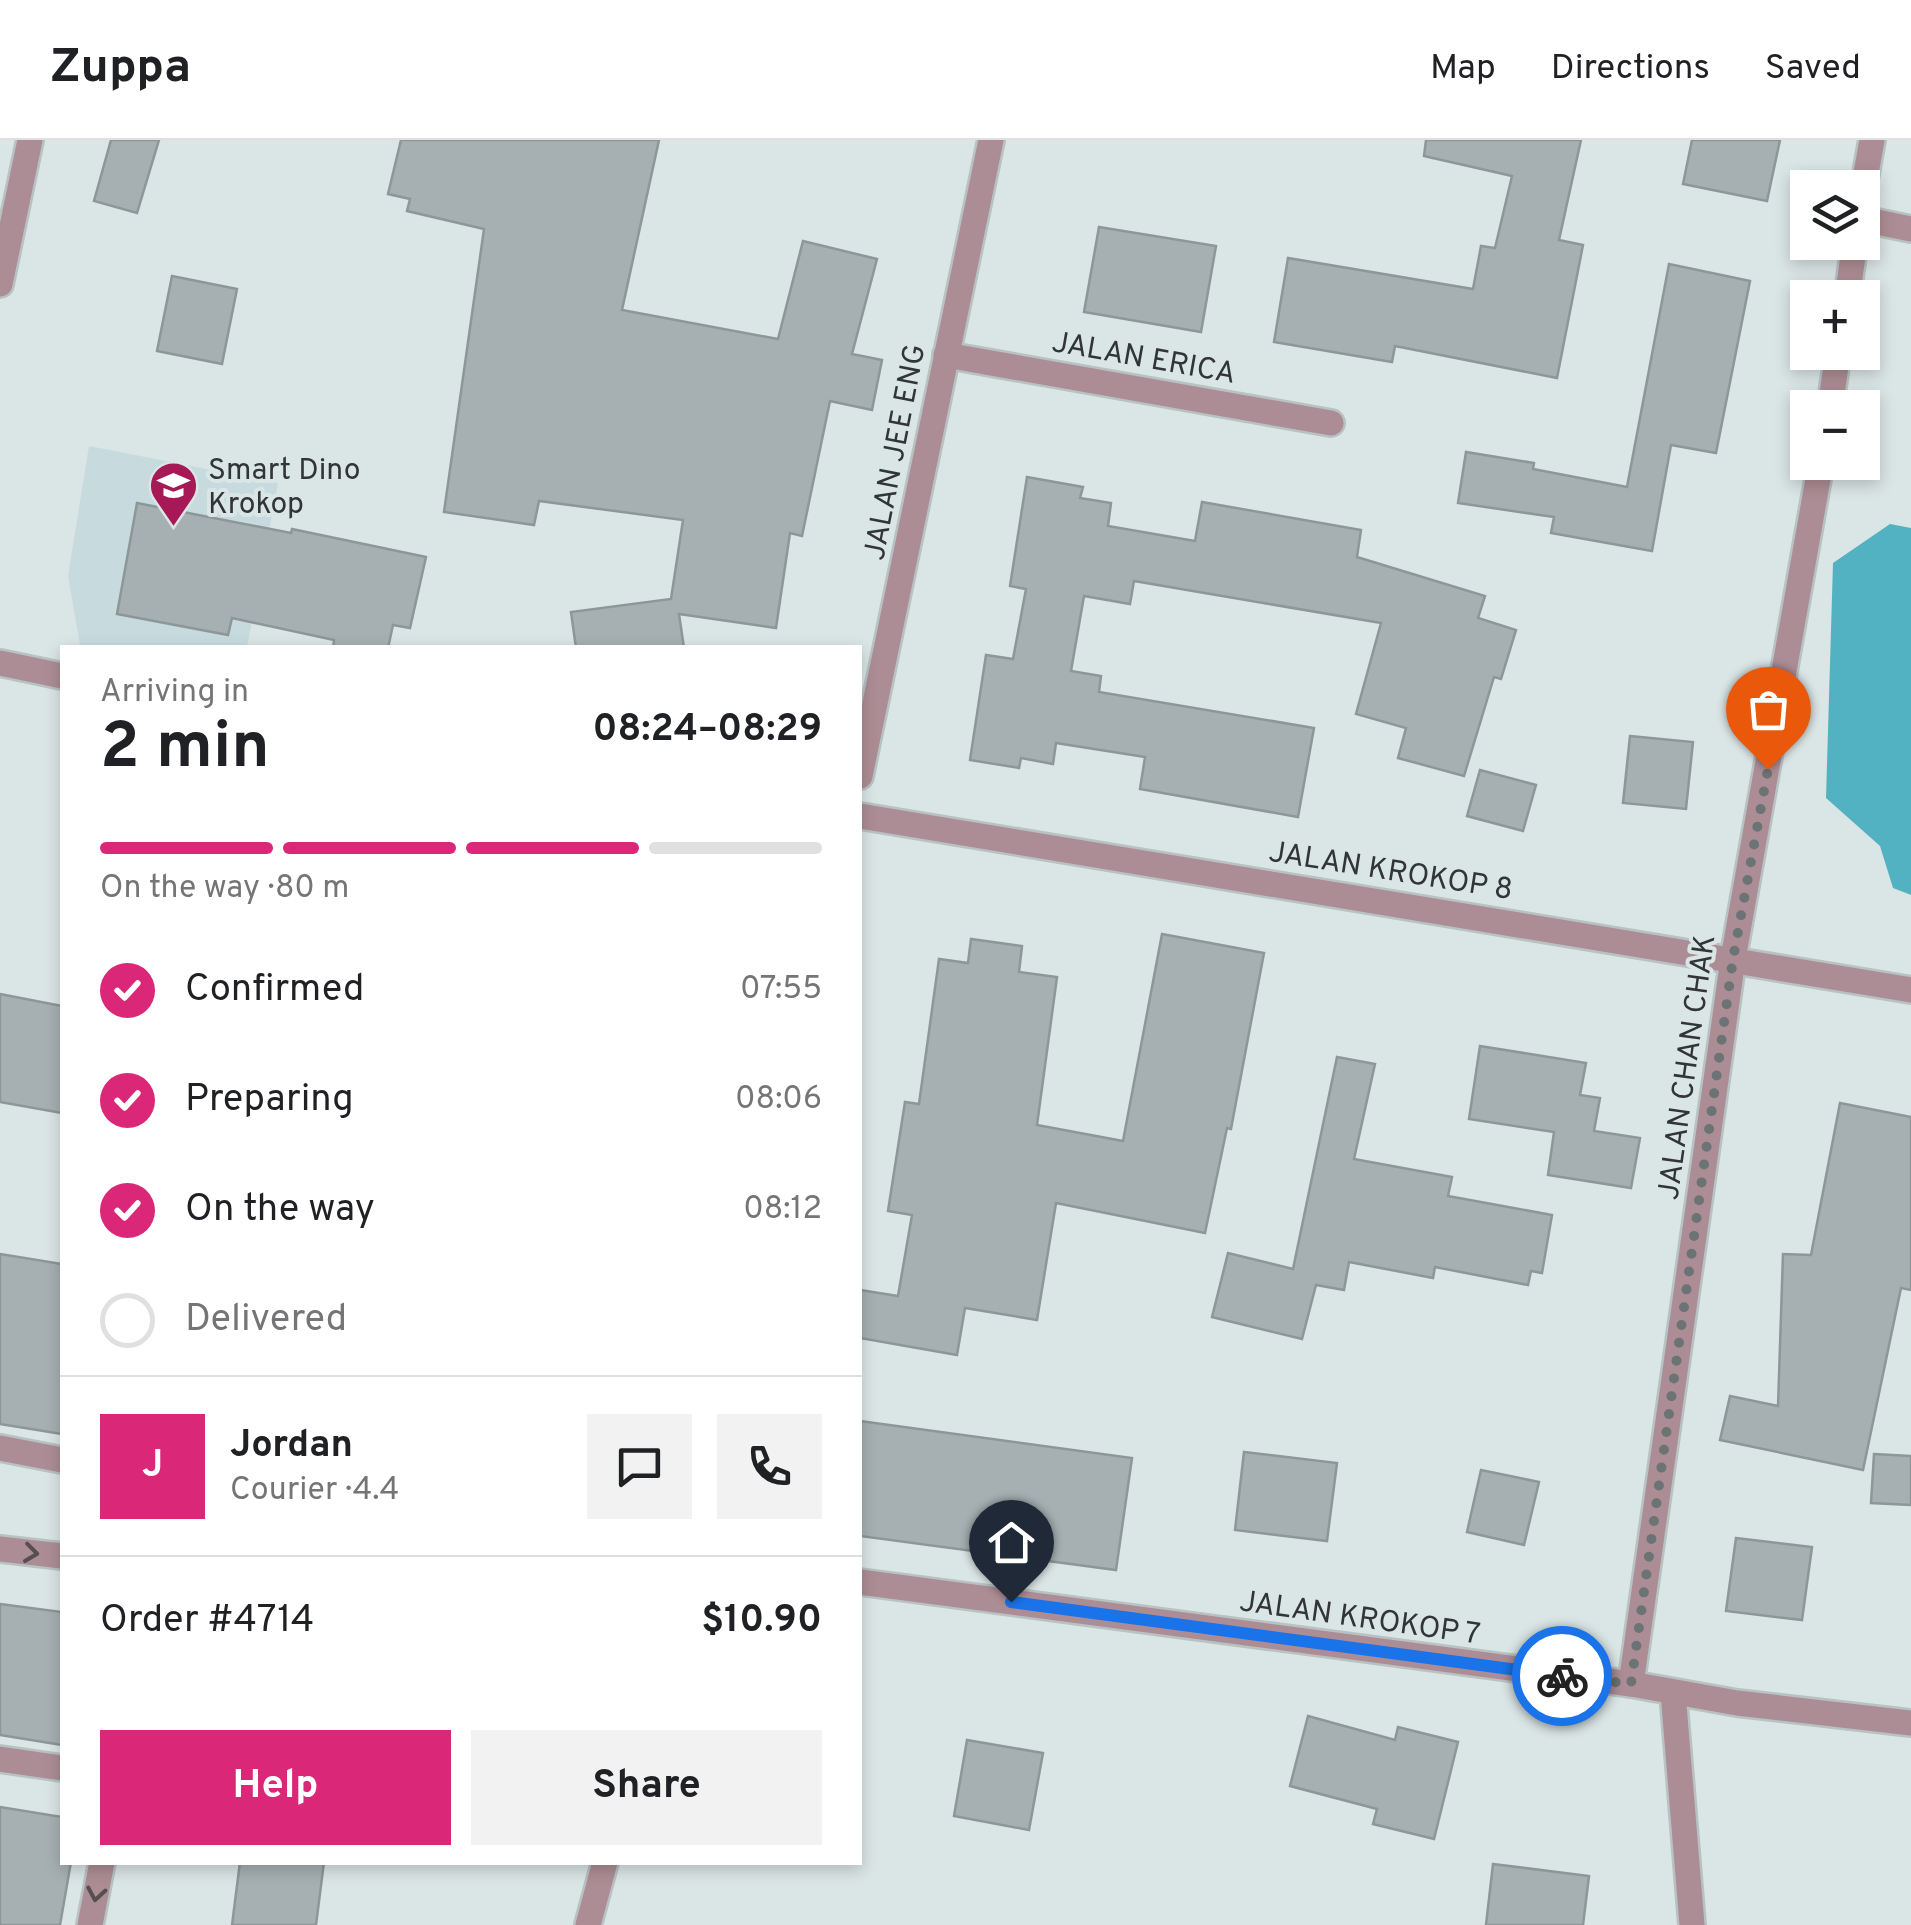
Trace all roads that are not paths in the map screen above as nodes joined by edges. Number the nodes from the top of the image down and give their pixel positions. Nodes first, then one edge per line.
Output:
1 (30, 140) edge
2 (991, 140) edge
3 (1872, 140) edge
4 (1867, 170) edge
5 (1880, 223) edge
6 (1911, 229) edge
7 (0, 284) edge
8 (946, 355) junction
9 (1331, 423) dead end
10 (1818, 480) edge
11 (0, 663) edge
12 (60, 676) edge
13 (862, 766) edge
14 (862, 816) edge
15 (1733, 959) junction
16 (1911, 990) edge
17 (0, 1448) edge
18 (60, 1460) edge
19 (0, 1548) edge
20 (60, 1556) edge
21 (862, 1582) edge
22 (1631, 1684) junction
23 (1673, 1692) junction
24 (1911, 1724) edge
25 (0, 1759) edge
26 (60, 1768) edge
27 (101, 1865) edge
28 (603, 1865) edge
29 (90, 1925) edge
30 (588, 1925) edge
31 (1692, 1925) edge

1 - 7 street
2 - 8 street, JALAN JEE ENG
3 - 4 street
5 - 6 street
8 - 9 street, JALAN ERICA
8 - 13 street, JALAN JEE ENG
10 - 15 street, JALAN CHAN CHAK
11 - 12 street
14 - 15 street, JALAN KROKOP 8
15 - 16 street, JALAN KROKOP 8
15 - 22 street, JALAN CHAN CHAK
17 - 18 street
19 -> 20 street
21 - 22 street, JALAN KROKOP 7
22 - 23 street, JALAN KROKOP 7
23 - 24 street, JALAN KROKOP 7
23 - 31 street
25 - 26 street
27 -> 29 street
28 - 30 street

